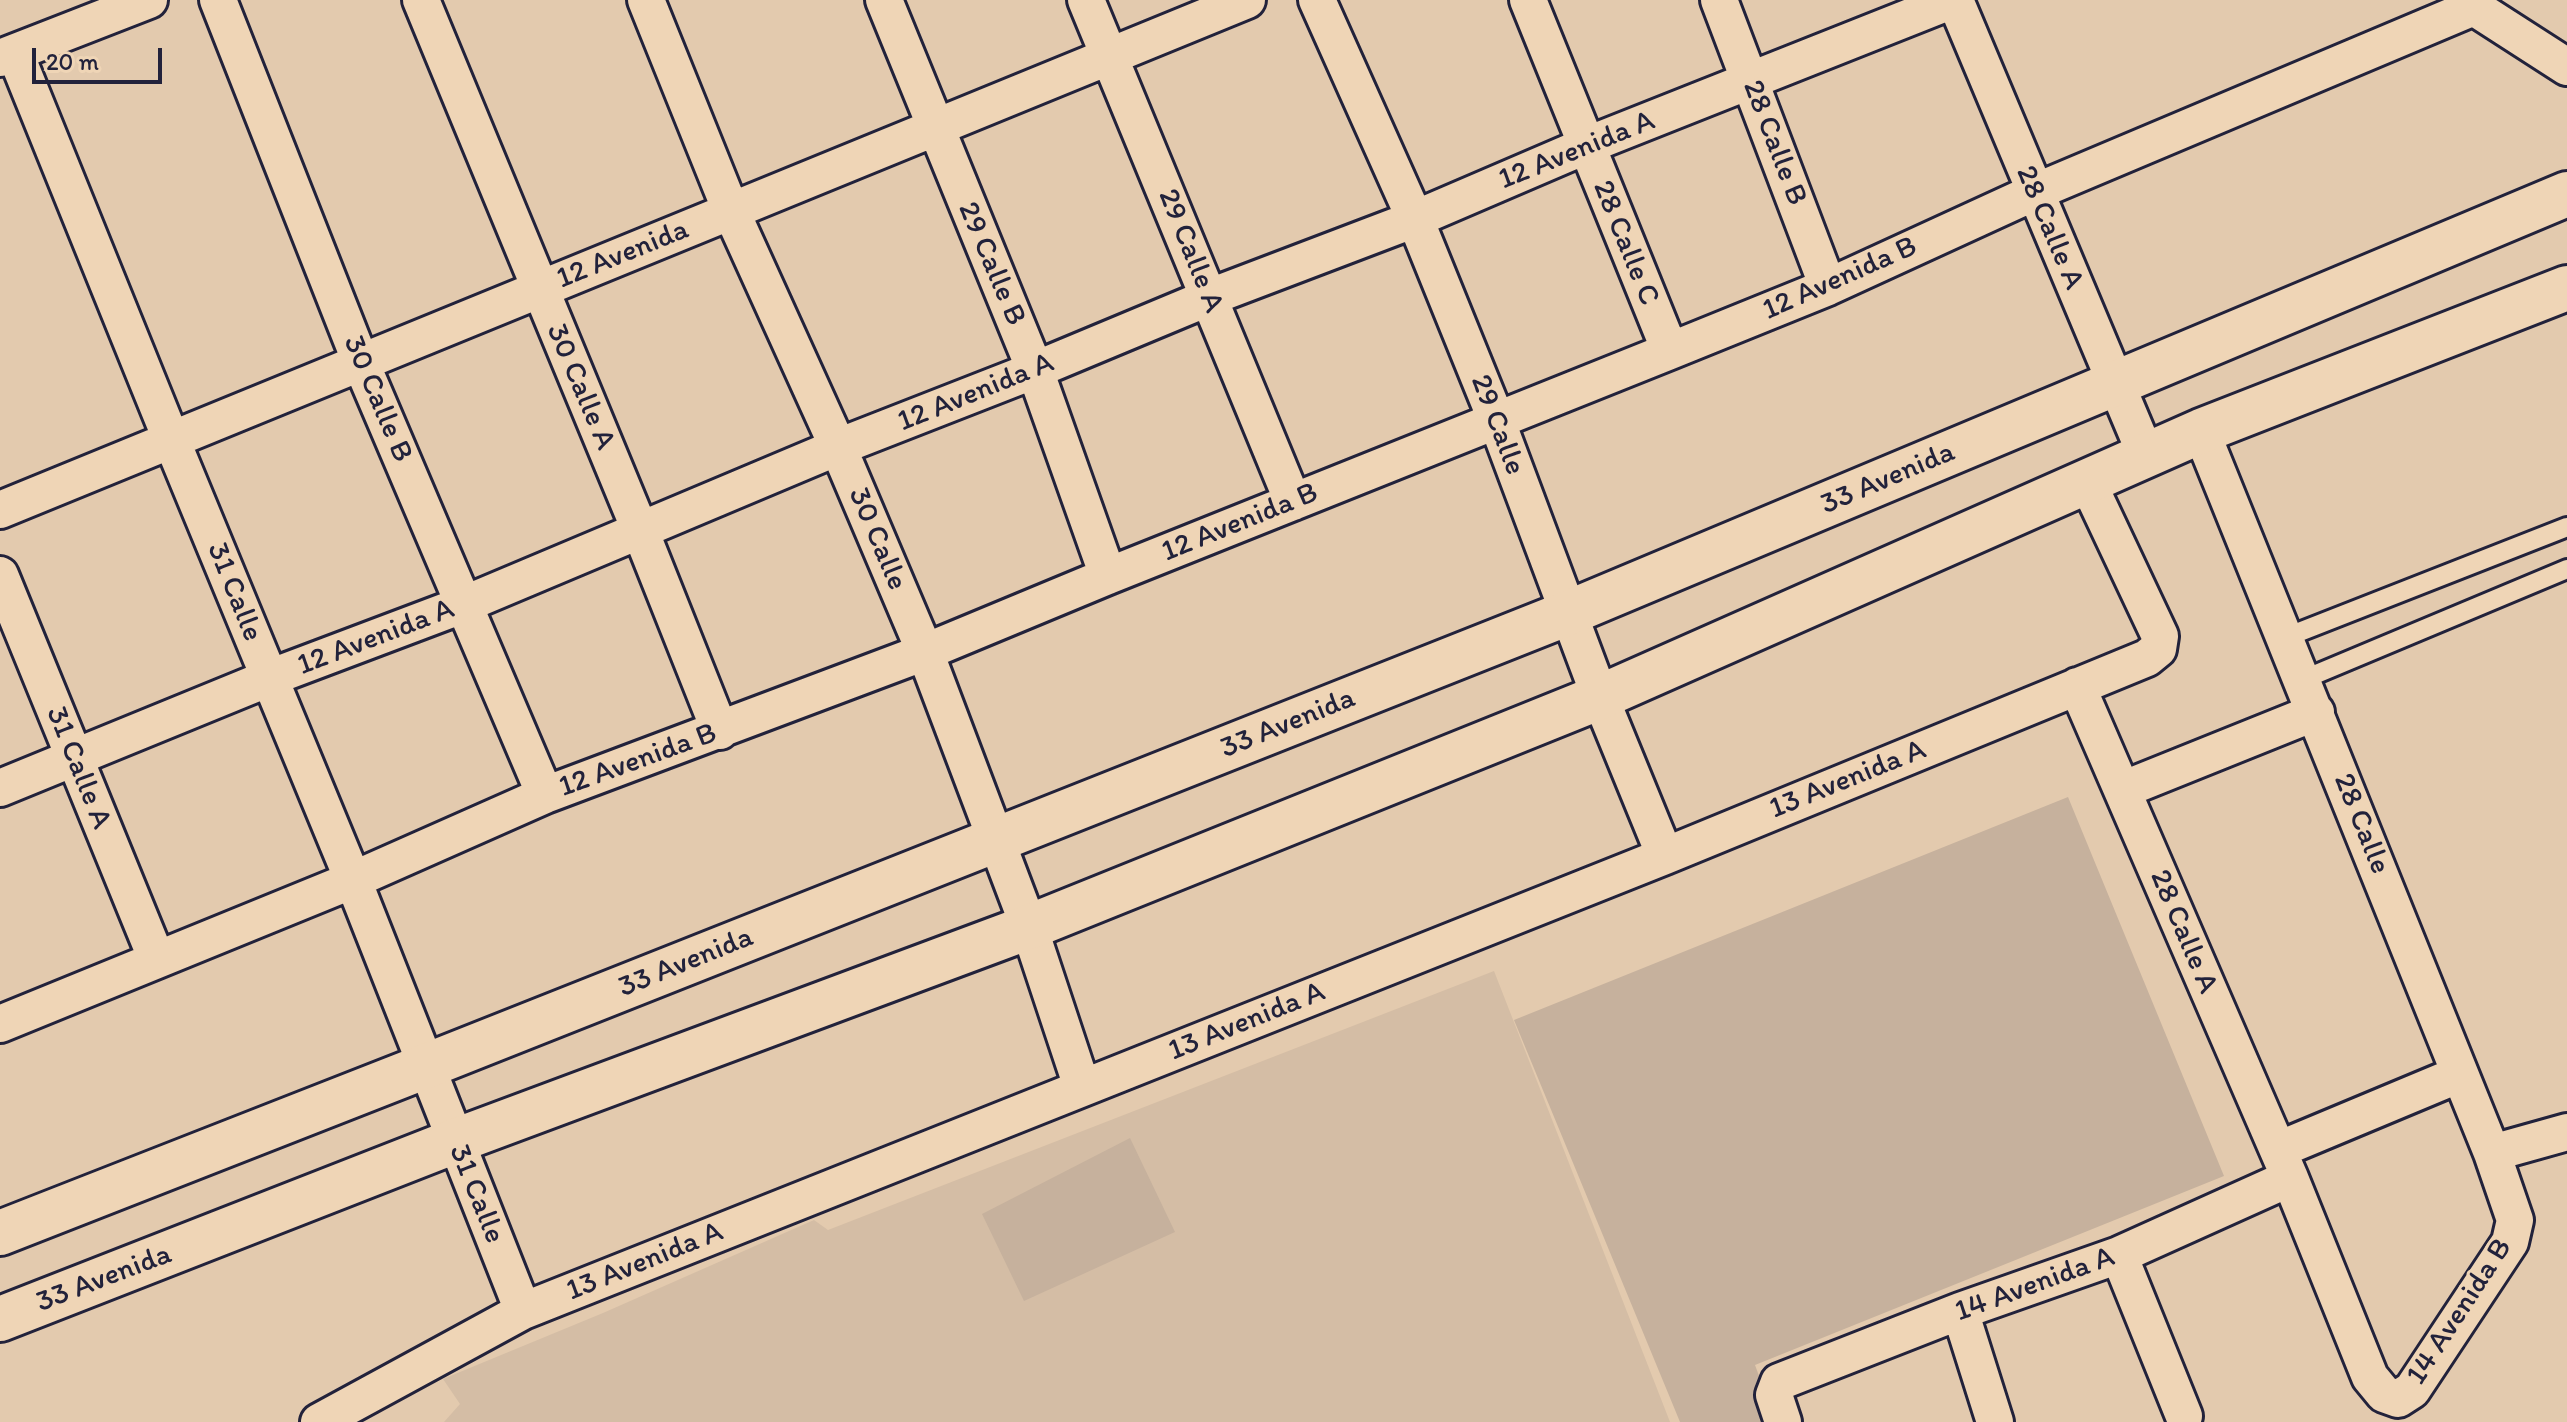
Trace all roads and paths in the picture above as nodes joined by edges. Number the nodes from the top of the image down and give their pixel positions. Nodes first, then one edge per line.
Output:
1 (149, 0) edge
2 (218, 0) edge
3 (421, 0) edge
4 (646, 0) edge
5 (884, 0) edge
6 (1086, 0) edge
7 (1247, 0) edge
8 (1317, 0) edge
9 (1528, 0) edge
10 (1719, 0) edge
11 (1954, 0) edge
12 (2469, 4) edge
13 (8, 56) edge
14 (1110, 56) junction
15 (2567, 67) edge
16 (1750, 81) junction
17 (935, 128) junction
18 (1585, 146) junction
19 (2035, 192) junction
20 (2567, 194) edge
21 (731, 211) junction
22 (1415, 219) junction
23 (1828, 287) junction
24 (2567, 288) edge
25 (539, 289) junction
26 (1210, 297) junction
27 (1670, 351) junction
28 (361, 363) junction
29 (1035, 370) junction
30 (2114, 383) junction
31 (1496, 419) junction
32 (2201, 431) junction
33 (171, 439) junction
34 (838, 447) junction
35 (2146, 455) junction
36 (2087, 481) junction
37 (1293, 502) junction
38 (0, 510) edge
39 (2567, 527) edge
40 (640, 530) junction
41 (2567, 569) edge
42 (0, 575) edge
43 (1108, 576) junction
44 (465, 604) junction
45 (1568, 613) junction
46 (2284, 638) junction
47 (925, 652) junction
48 (269, 678) junction
49 (2077, 686) junction
50 (2309, 696) junction
51 (1600, 697) junction
52 (720, 731) junction
53 (73, 758) junction
54 (0, 788) edge
55 (2122, 790) junction
56 (545, 795) junction
57 (995, 841) junction
58 (1665, 856) junction
59 (353, 880) junction
60 (1029, 927) junction
61 (157, 960) junction
62 (0, 1024) edge
63 (426, 1066) junction
64 (2460, 1074) junction
65 (1082, 1087) junction
66 (2567, 1132) edge
67 (455, 1141) junction
68 (2492, 1153) junction
69 (2289, 1175) junction
70 (2515, 1220) joint
71 (0, 1233) edge
72 (2119, 1255) junction
73 (523, 1311) junction
74 (1960, 1311) junction
75 (0, 1319) edge
76 (2398, 1399) joint
77 (1780, 1414) edge
78 (2184, 1416) dead end
79 (319, 1422) edge
80 (1995, 1422) edge

1 - 13 street
2 - 28 street, 30 Calle B
3 - 25 street, 30 Calle A
4 - 21 street, 30 Calle
5 - 17 street, 29 Calle B
6 - 14 street, 29 Calle A
7 - 14 street, 12 Avenida
8 - 22 street, 29 Calle
9 - 18 street, 28 Calle C
10 - 16 street, 28 Calle B
11 - 16 street, 12 Avenida A
11 - 19 street, 28 Calle A
12 - 15 street
12 - 19 street, 12 Avenida B
13 - 33 street, 31 Calle
14 - 17 street, 12 Avenida
14 - 26 street, 29 Calle A
16 - 18 street, 12 Avenida A
16 - 23 street, 28 Calle B
17 - 21 street, 12 Avenida
17 - 29 street, 29 Calle B
18 - 22 street, 12 Avenida A
18 - 27 street, 28 Calle C
19 - 23 street, 12 Avenida B
19 - 30 street, 28 Calle A
20 - 30 street, 33 Avenida
21 - 25 street, 12 Avenida
21 - 34 street, 30 Calle
22 - 26 street, 12 Avenida A
22 - 31 street, 29 Calle
23 - 27 street, 12 Avenida B
24 - 32 street, 33 Avenida
25 - 28 street, 12 Avenida
25 - 40 street, 30 Calle A
26 - 29 street, 12 Avenida A
26 - 37 street, 29 Calle A
27 - 31 street, 12 Avenida B
28 - 33 street, 12 Avenida
28 - 44 street, 30 Calle B
29 - 34 street, 12 Avenida A
29 - 43 street, 29 Calle B
30 - 35 street, 28 Calle A
30 - 45 street, 33 Avenida
31 - 37 street, 12 Avenida B
31 - 45 street, 29 Calle
32 - 35 street, 33 Avenida
32 - 46 street, 28 Calle
33 - 38 street, 12 Avenida
33 - 48 street, 31 Calle
34 - 40 street, 12 Avenida A
34 - 47 street, 30 Calle
35 - 36 street, 33 Avenida
36 - 49 street, 13 Avenida A
36 - 51 street, 33 Avenida
37 - 43 street, 12 Avenida B
39 - 46 lane
40 - 44 street, 12 Avenida A
40 - 52 street, 30 Calle A
41 - 50 lane
42 - 53 street, 31 Calle A
43 - 47 street, 12 Avenida B
44 - 48 street, 12 Avenida A
44 - 56 street, 30 Calle B
45 - 51 street, 29 Calle
45 - 57 street, 33 Avenida
46 - 50 street, 28 Calle
47 - 52 street, 12 Avenida B
47 - 57 street, 30 Calle
48 - 53 street, 12 Avenida A
48 - 59 street, 31 Calle
49 - 55 street, 28 Calle A
49 - 58 street, 13 Avenida A
50 - 55 street
50 - 64 street, 28 Calle
51 - 58 street, 29 Calle
51 - 60 street, 33 Avenida
52 - 56 street, 12 Avenida B
53 - 54 street, 12 Avenida A
53 - 61 street, 31 Calle A
55 - 69 street, 28 Calle A
56 - 59 street, 12 Avenida B
57 - 60 street, 30 Calle
57 - 63 street, 33 Avenida
58 - 65 street, 13 Avenida A
59 - 61 street, 12 Avenida B
59 - 63 street, 31 Calle
60 - 65 street, 30 Calle
60 - 67 street, 33 Avenida
61 - 62 street, 12 Avenida B
63 - 67 street, 31 Calle
63 - 71 street, 33 Avenida
64 - 68 street, 28 Calle
64 - 69 street, 14 Avenida A
65 - 73 street, 13 Avenida A
66 - 68 street
67 - 73 street, 31 Calle
67 - 75 street, 33 Avenida
68 - 70 street, 28 Calle
69 - 72 street, 14 Avenida A
69 - 76 street, 28 Calle A
70 - 76 street, 14 Avenida B
72 - 74 street, 14 Avenida A
72 - 78 street
73 - 79 street, 13 Avenida A
74 - 77 street, 14 Avenida A
74 - 80 street

